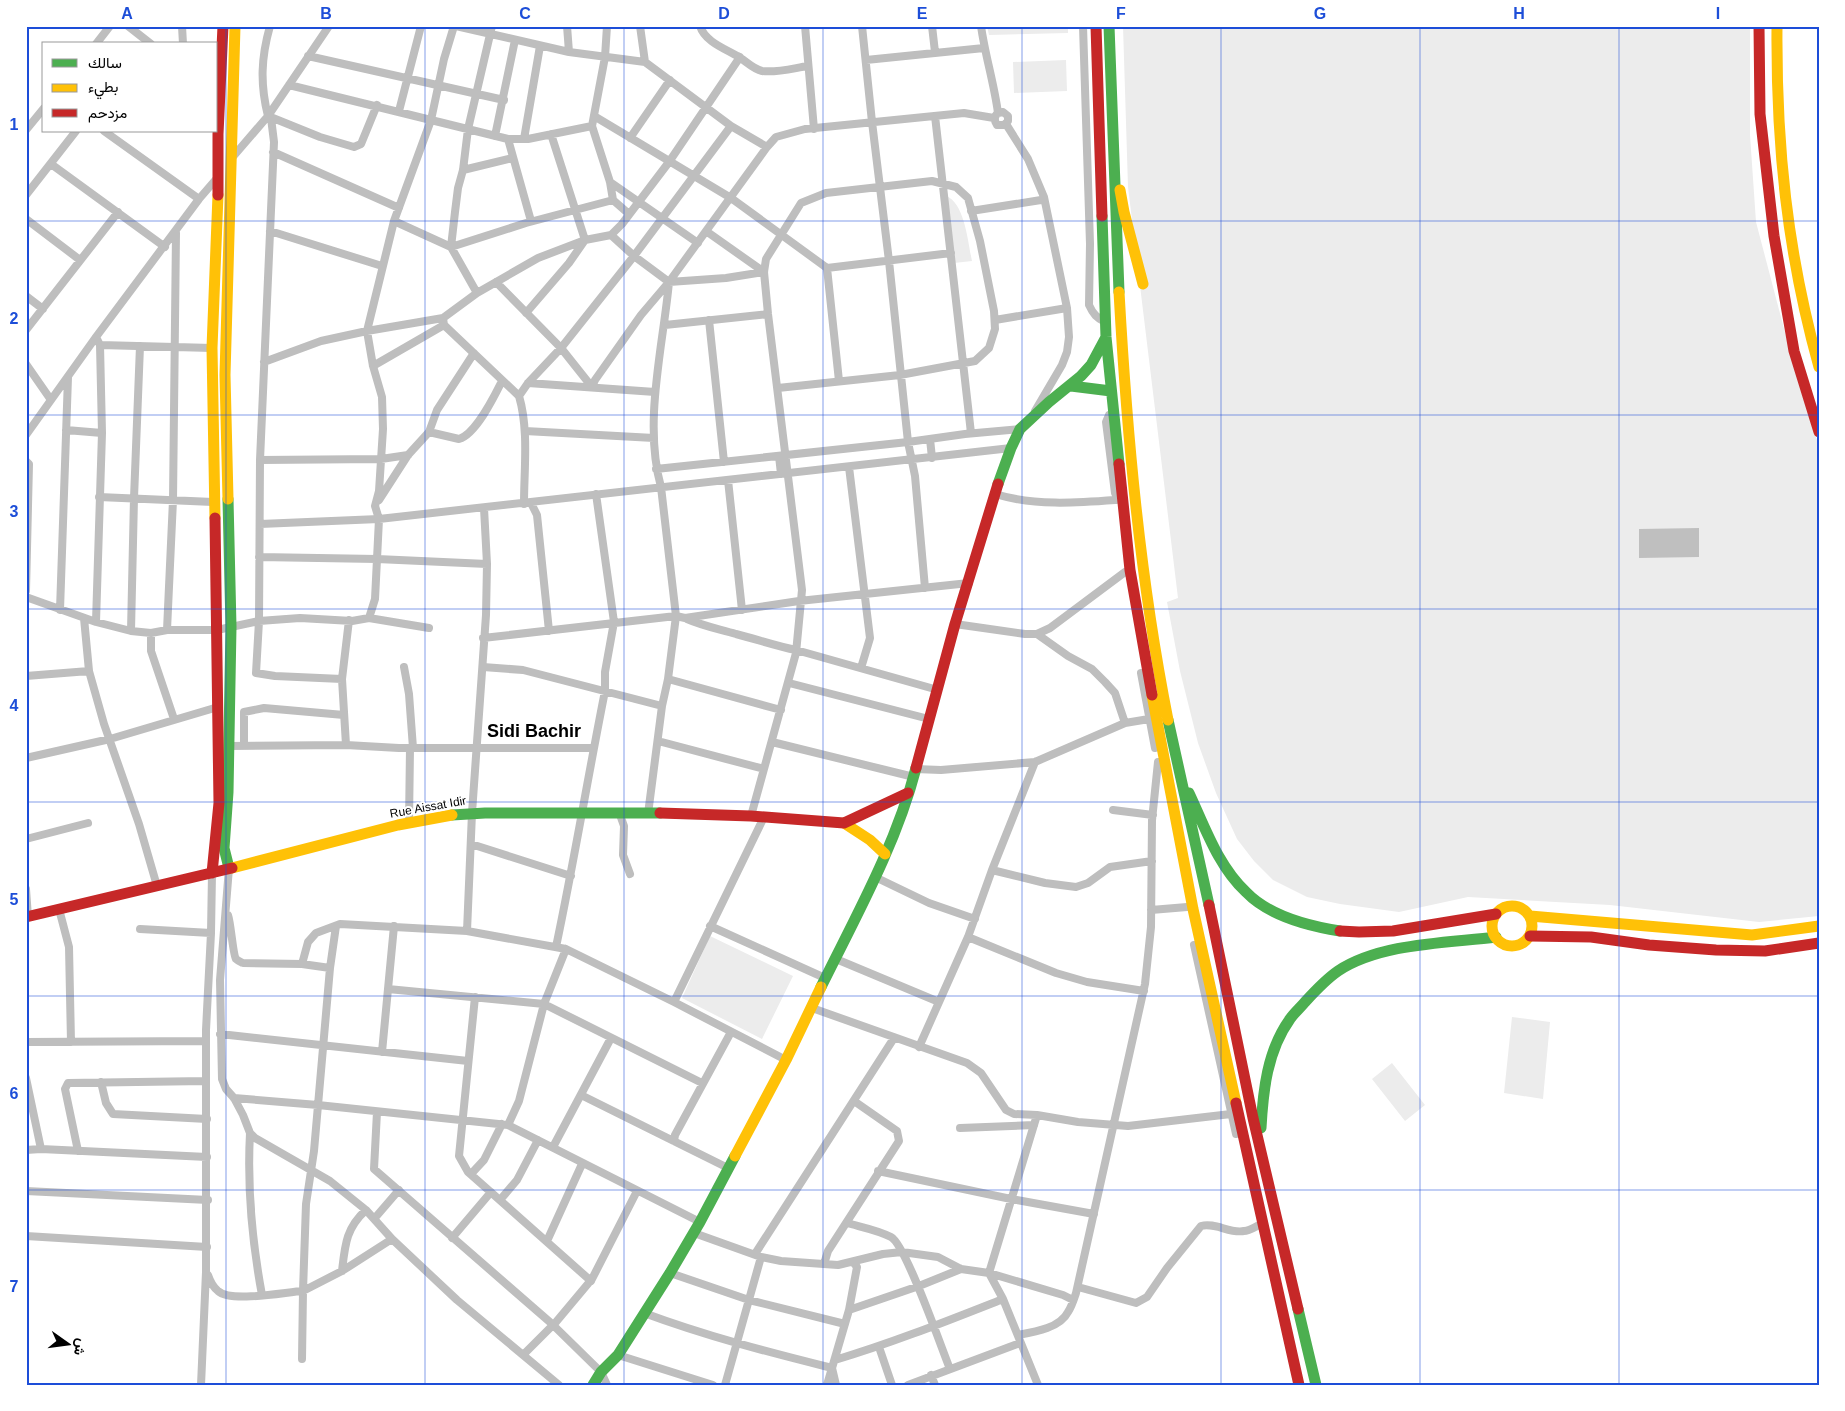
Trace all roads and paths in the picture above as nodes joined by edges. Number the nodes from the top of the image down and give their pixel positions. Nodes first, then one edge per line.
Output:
1 (110, 26) edge
2 (128, 26) edge
3 (182, 26) edge
4 (223, 26) edge
5 (235, 26) edge
6 (270, 26) edge
7 (329, 26) edge
8 (421, 26) edge
9 (455, 26) edge
10 (567, 26) edge
11 (607, 26) edge
12 (640, 26) edge
13 (700, 26) edge
14 (805, 26) edge
15 (862, 26) edge
16 (932, 26) edge
17 (981, 26) edge
18 (1083, 26) edge
19 (1096, 26) edge
20 (1109, 26) edge
21 (1759, 26) edge
22 (1777, 26) edge
23 (491, 30) edge
24 (515, 40) junction
25 (98, 42) edge
26 (147, 42) edge
27 (183, 42) edge
28 (540, 46) junction
29 (984, 48) junction
30 (569, 52) junction
31 (935, 52) junction
32 (308, 56) junction
33 (605, 57) junction
34 (740, 57) junction
35 (866, 60) junction
36 (645, 62) junction
37 (808, 66) junction
38 (407, 78) junction
39 (670, 80) junction
40 (289, 84) junction
41 (439, 85) junction
42 (219, 86) edge
43 (476, 94) junction
44 (504, 100) junction
45 (218, 102) edge
46 (377, 105) junction
47 (707, 107) junction
48 (42, 110) edge
49 (399, 111) junction
50 (996, 115) junction
51 (594, 116) junction
52 (935, 116) junction
53 (270, 117) junction
54 (431, 120) junction
55 (1111, 120) junction
56 (872, 122) junction
57 (1006, 124) junction
58 (592, 126) junction
59 (731, 126) junction
60 (814, 128) junction
61 (468, 129) junction
62 (26, 130) edge
63 (75, 132) edge
64 (105, 132) edge
65 (216, 133) edge
66 (551, 134) junction
67 (495, 136) junction
68 (630, 138) junction
69 (508, 139) junction
70 (524, 139) junction
71 (767, 147) junction
72 (273, 152) junction
73 (513, 158) junction
74 (230, 160) junction
75 (669, 162) junction
76 (51, 164) junction
77 (464, 170) junction
78 (693, 175) junction
79 (219, 176) junction
80 (610, 182) junction
81 (942, 183) junction
82 (880, 187) junction
83 (26, 195) edge
84 (731, 198) junction
85 (199, 199) junction
86 (613, 200) junction
87 (1041, 200) dead end
88 (639, 201) junction
89 (399, 208) junction
90 (575, 210) junction
91 (971, 211) junction
92 (118, 212) junction
93 (629, 214) junction
94 (662, 217) junction
95 (26, 219) edge
96 (394, 221) junction
97 (531, 221) junction
98 (706, 231) junction
99 (176, 232) junction
100 (270, 232) junction
101 (781, 235) junction
102 (611, 236) junction
103 (585, 240) junction
104 (698, 243) junction
105 (165, 247) junction
106 (451, 247) junction
107 (951, 253) junction
108 (634, 256) junction
109 (1793, 256) junction
110 (80, 260) junction
111 (1779, 261) junction
112 (889, 262) junction
113 (382, 266) junction
114 (827, 268) junction
115 (764, 272) junction
116 (496, 282) junction
117 (669, 282) junction
118 (1143, 284) dead end
119 (476, 293) junction
120 (26, 296) edge
121 (1067, 308) junction
122 (43, 309) junction
123 (526, 313) junction
124 (768, 314) junction
125 (709, 320) junction
126 (995, 320) junction
127 (444, 321) junction
128 (1106, 322) junction
129 (665, 325) junction
130 (26, 330) edge
131 (367, 331) junction
132 (1106, 337) junction
133 (96, 338) junction
134 (100, 345) junction
135 (140, 346) junction
136 (176, 347) junction
137 (212, 348) junction
138 (561, 348) junction
139 (474, 353) junction
140 (264, 362) junction
141 (963, 363) junction
142 (26, 364) edge
143 (373, 366) junction
144 (1819, 367) edge
145 (1057, 373) junction
146 (900, 375) junction
147 (68, 377) junction
148 (502, 381) junction
149 (840, 381) junction
150 (528, 383) junction
151 (1071, 386) junction
152 (592, 387) junction
153 (778, 388) junction
154 (1111, 391) junction
155 (655, 392) junction
156 (519, 396) junction
157 (51, 400) junction
158 (1114, 412) junction
159 (1030, 419) junction
160 (1020, 429) junction
161 (66, 430) junction
162 (524, 431) junction
163 (429, 432) junction
164 (1819, 432) edge
165 (102, 433) junction
166 (971, 433) junction
167 (26, 435) edge
168 (654, 438) junction
169 (930, 438) junction
170 (908, 442) junction
171 (1011, 448) junction
172 (408, 455) junction
173 (782, 456) junction
174 (932, 458) junction
175 (381, 459) junction
176 (260, 460) junction
177 (912, 460) junction
178 (26, 461) edge
179 (724, 462) junction
180 (849, 466) junction
181 (656, 469) junction
182 (785, 474) junction
183 (728, 480) junction
184 (661, 487) junction
185 (596, 494) junction
186 (995, 494) junction
187 (99, 497) junction
188 (134, 498) junction
189 (173, 500) junction
190 (1116, 500) junction
191 (213, 502) junction
192 (528, 503) junction
193 (375, 506) junction
194 (484, 508) junction
195 (379, 519) junction
196 (260, 524) junction
197 (258, 557) junction
198 (377, 559) junction
199 (487, 564) junction
200 (1125, 572) junction
201 (969, 583) junction
202 (925, 588) junction
203 (26, 591) edge
204 (865, 594) junction
205 (26, 597) edge
206 (801, 601) junction
207 (60, 610) junction
208 (742, 610) junction
209 (676, 616) junction
210 (84, 618) junction
211 (369, 618) junction
212 (685, 618) junction
213 (349, 620) junction
214 (259, 621) junction
215 (96, 622) junction
216 (614, 622) junction
217 (955, 624) junction
218 (232, 627) junction
219 (430, 628) dead end
220 (167, 630) junction
221 (217, 630) junction
222 (131, 631) junction
223 (550, 631) junction
224 (151, 633) junction
225 (1037, 634) junction
226 (483, 638) junction
227 (796, 650) junction
228 (404, 667) dead end
229 (483, 667) junction
230 (861, 668) junction
231 (89, 671) junction
232 (26, 676) edge
233 (342, 679) junction
234 (668, 679) junction
235 (788, 683) junction
236 (938, 690) junction
237 (605, 691) junction
238 (662, 706) junction
239 (218, 707) junction
240 (781, 710) junction
241 (344, 715) junction
242 (174, 719) junction
243 (929, 719) junction
244 (1149, 719) junction
245 (1125, 723) junction
246 (110, 739) junction
247 (658, 742) junction
248 (772, 742) junction
249 (346, 745) junction
250 (228, 746) junction
251 (244, 746) junction
252 (411, 748) junction
253 (477, 748) junction
254 (594, 748) junction
255 (26, 758) edge
256 (1035, 762) junction
257 (1158, 762) junction
258 (1176, 762) junction
259 (764, 769) junction
260 (914, 773) junction
261 (908, 794) junction
262 (1113, 810) dead end
263 (619, 812) junction
264 (472, 814) junction
265 (581, 814) junction
266 (648, 814) junction
267 (1153, 815) junction
268 (750, 816) junction
269 (764, 817) junction
270 (88, 823) dead end
271 (409, 823) junction
272 (844, 823) junction
273 (26, 839) edge
274 (471, 844) junction
275 (884, 854) junction
276 (1152, 861) junction
277 (229, 868) junction
278 (992, 870) junction
279 (212, 873) junction
280 (630, 874) dead end
281 (571, 876) junction
282 (875, 877) junction
283 (156, 886) junction
284 (26, 888) edge
285 (1187, 907) junction
286 (59, 909) junction
287 (226, 909) junction
288 (1151, 910) junction
289 (1496, 914) junction
290 (1530, 916) junction
291 (27, 917) edge
292 (975, 919) junction
293 (336, 926) junction
294 (394, 926) junction
295 (710, 926) junction
296 (1819, 926) edge
297 (140, 929) dead end
298 (467, 931) junction
299 (211, 933) junction
300 (1530, 936) junction
301 (968, 937) junction
302 (1496, 937) junction
303 (1819, 943) edge
304 (556, 947) junction
305 (566, 949) junction
306 (836, 959) junction
307 (302, 964) junction
308 (330, 968) junction
309 (825, 978) junction
310 (388, 989) junction
311 (1144, 991) junction
312 (475, 997) junction
313 (674, 1002) junction
314 (939, 1002) junction
315 (544, 1004) junction
316 (812, 1008) junction
317 (731, 1032) junction
318 (220, 1034) junction
319 (610, 1038) junction
320 (894, 1038) junction
321 (206, 1041) junction
322 (26, 1042) edge
323 (71, 1042) junction
324 (323, 1045) junction
325 (919, 1047) junction
326 (382, 1052) junction
327 (786, 1060) junction
328 (468, 1061) junction
329 (26, 1078) edge
330 (206, 1081) junction
331 (101, 1082) junction
332 (702, 1083) junction
333 (581, 1095) junction
334 (234, 1098) junction
335 (854, 1101) junction
336 (318, 1105) junction
337 (30, 1111) edge
338 (377, 1112) junction
339 (1231, 1114) junction
340 (1037, 1115) junction
341 (207, 1119) junction
342 (462, 1120) junction
343 (505, 1124) junction
344 (1034, 1125) junction
345 (1114, 1125) junction
346 (960, 1128) dead end
347 (250, 1133) junction
348 (538, 1140) junction
349 (674, 1140) junction
350 (554, 1147) junction
351 (1260, 1147) junction
352 (41, 1149) junction
353 (26, 1150) edge
354 (78, 1150) junction
355 (207, 1157) junction
356 (582, 1164) junction
357 (728, 1168) junction
358 (312, 1169) junction
359 (878, 1171) junction
360 (471, 1174) junction
361 (399, 1190) junction
362 (26, 1191) edge
363 (637, 1191) junction
364 (491, 1192) junction
365 (1011, 1199) junction
366 (208, 1200) junction
367 (500, 1200) junction
368 (366, 1210) junction
369 (1094, 1214) junction
370 (374, 1219) junction
371 (847, 1223) junction
372 (697, 1228) junction
373 (1261, 1228) junction
374 (26, 1236) edge
375 (452, 1238) junction
376 (392, 1239) junction
377 (547, 1241) junction
378 (207, 1247) junction
379 (902, 1252) junction
380 (758, 1256) junction
381 (853, 1262) junction
382 (824, 1264) junction
383 (961, 1269) junction
384 (342, 1270) junction
385 (206, 1272) junction
386 (670, 1273) junction
387 (989, 1273) junction
388 (591, 1280) junction
389 (919, 1286) junction
390 (1078, 1287) junction
391 (303, 1291) junction
392 (262, 1295) junction
393 (1003, 1299) junction
394 (749, 1300) junction
395 (1073, 1300) junction
396 (849, 1310) junction
397 (644, 1313) junction
398 (845, 1324) junction
399 (553, 1325) junction
400 (933, 1327) junction
401 (1019, 1339) junction
402 (736, 1344) junction
403 (879, 1346) junction
404 (523, 1355) junction
405 (618, 1355) junction
406 (302, 1359) dead end
407 (835, 1360) junction
408 (832, 1368) junction
409 (950, 1369) junction
410 (601, 1372) junction
411 (931, 1375) junction
412 (1035, 1384) edge
413 (201, 1385) edge
414 (559, 1385) edge
415 (593, 1385) edge
416 (607, 1385) edge
417 (714, 1385) edge
418 (725, 1385) edge
419 (827, 1385) edge
420 (836, 1385) edge
421 (892, 1385) edge
422 (908, 1385) edge
423 (935, 1385) edge
424 (1299, 1385) edge
425 (1316, 1385) edge

1 - 25 street
2 - 26 street
3 - 27 street
4 - 42 main road
5 - 74 main road
6 - 53 street
7 - 32 street
8 - 38 street
9 - 23 street
9 - 41 street
10 - 30 street
11 - 33 street
12 - 36 street
13 - 34 street
14 - 37 street
15 - 35 street
16 - 31 street
17 - 29 street
18 - 128 street
19 - 128 main road
20 - 55 main road
21 - 111 main road
22 - 109 main road
23 - 24 street
23 - 43 street
24 - 28 street
24 - 44 street
28 - 30 street
28 - 70 street
29 - 31 street
29 - 50 street
30 - 33 street
31 - 35 street
32 - 38 street
32 - 40 street
33 - 36 street
33 - 51 street
34 - 37 street
34 - 47 street
35 - 56 street
36 - 39 street
37 - 60 street
38 - 41 street
38 - 49 street
39 - 47 street
39 - 68 street
40 - 46 street
40 - 53 street
41 - 43 street
41 - 54 street
42 - 45 main road
43 - 44 street
43 - 61 street
44 - 67 street
46 - 49 street
46 - 53 street
47 - 59 street
47 - 75 street
48 - 62 street
49 - 54 street
50 - 52 street
50 - 57 street
50 - 57 street
51 - 58 street
51 - 68 street
52 - 56 street
52 - 81 street
53 - 72 street
53 - 74 street
54 - 61 street
54 - 89 street
55 - 118 main road
55 - 258 main road
56 - 60 street
56 - 82 street
57 - 121 street
58 - 66 street
58 - 80 street
59 - 71 street
59 - 78 street
60 - 71 street
61 - 67 street
61 - 77 street
63 - 76 street
64 - 85 street
65 - 79 main road
66 - 70 street
66 - 90 street
67 - 69 street
68 - 75 street
69 - 70 street
69 - 73 street
71 - 84 street
72 - 89 street
72 - 100 street
73 - 77 street
73 - 97 street
74 - 79 street
74 - 218 main road
75 - 78 street
75 - 88 street
76 - 83 street
76 - 92 street
77 - 106 street
78 - 84 street
78 - 94 street
79 - 85 street
79 - 137 main road
80 - 86 street
80 - 88 street
81 - 82 street
81 - 91 street
81 - 107 street
82 - 101 street
82 - 112 street
84 - 98 street
84 - 101 street
85 - 99 street
86 - 90 street
86 - 93 street
87 - 91 street
88 - 93 street
88 - 94 street
89 - 96 street
90 - 97 street
90 - 103 street
91 - 126 street
92 - 105 street
92 - 110 street
93 - 102 street
94 - 104 street
94 - 108 street
95 - 110 street
96 - 106 street
96 - 113 street
97 - 106 street
98 - 104 street
98 - 115 street
99 - 105 street
99 - 136 street
100 - 113 street
100 - 140 street
101 - 114 street
101 - 115 street
102 - 103 street
102 - 108 street
103 - 116 street
103 - 123 street
104 - 117 street
105 - 133 street
106 - 119 street
107 - 112 street
107 - 141 street
108 - 117 street
108 - 138 street
109 - 111 main road
109 - 144 main road
110 - 122 street
111 - 164 main road
112 - 114 street
112 - 146 street
113 - 131 street
114 - 149 street
115 - 117 street
115 - 124 street
116 - 119 street
116 - 123 street
117 - 129 street
117 - 152 street
119 - 127 street
120 - 122 street
121 - 126 street
121 - 145 street
122 - 130 street
123 - 138 street
124 - 125 street
124 - 153 street
125 - 129 street
125 - 179 street
126 - 141 street
127 - 131 street
127 - 139 street
127 - 143 street
128 - 132 main road
129 - 155 street
131 - 140 street
131 - 143 street
132 - 151 main road
132 - 154 main road
133 - 134 street
133 - 147 street
134 - 135 street
134 - 165 street
135 - 136 street
135 - 188 street
136 - 137 street
136 - 189 street
137 - 191 main road
138 - 150 street
138 - 152 street
139 - 148 street
139 - 163 street
140 - 176 street
141 - 146 street
141 - 166 street
142 - 157 street
143 - 175 street
145 - 151 street
145 - 159 street
146 - 149 street
146 - 170 street
147 - 157 street
147 - 161 street
148 - 156 street
148 - 163 street
149 - 153 street
150 - 152 street
150 - 156 street
151 - 154 main road
151 - 159 main road
152 - 155 street
153 - 173 street
154 - 158 main road
155 - 168 street
156 - 162 street
157 - 167 street
158 - 190 street
158 - 373 main road
159 - 160 main road
160 - 166 street
160 - 171 main road
161 - 165 street
161 - 207 street
162 - 168 street
162 - 192 street
163 - 172 street
165 - 187 street
166 - 169 street
168 - 181 street
169 - 170 street
169 - 174 street
170 - 173 street
170 - 177 street
171 - 174 street
171 - 186 main road
172 - 175 street
172 - 193 street
173 - 179 street
173 - 182 street
174 - 177 street
175 - 176 street
175 - 193 street
176 - 196 street
177 - 180 street
177 - 202 street
178 - 203 street
179 - 181 street
180 - 182 street
180 - 204 street
181 - 184 street
182 - 183 street
182 - 206 street
183 - 184 street
183 - 208 street
184 - 185 street
184 - 209 street
185 - 192 street
185 - 216 street
186 - 190 street
186 - 201 main road
187 - 188 street
187 - 215 street
188 - 189 street
188 - 222 street
189 - 191 street
189 - 220 street
190 - 200 street
191 - 221 main road
192 - 194 street
192 - 223 street
193 - 195 street
194 - 195 street
194 - 199 street
195 - 196 street
195 - 198 street
196 - 197 street
197 - 198 street
197 - 214 street
198 - 199 street
198 - 211 street
199 - 226 street
200 - 225 street
200 - 244 street
201 - 202 street
201 - 217 main road
202 - 204 street
204 - 206 street
204 - 230 street
205 - 207 street
206 - 208 street
206 - 227 street
207 - 210 street
208 - 212 street
209 - 212 street
209 - 216 street
209 - 234 street
210 - 215 street
210 - 231 street
211 - 213 street
211 - 219 street
212 - 227 street
213 - 214 street
213 - 233 street
214 - 218 street
214 - 233 street
215 - 222 street
216 - 223 street
216 - 237 street
217 - 225 street
217 - 236 main road
218 - 221 street
218 - 250 main road
220 - 221 street
220 - 224 street
221 - 239 main road
222 - 224 street
223 - 226 street
224 - 242 street
225 - 245 street
226 - 229 street
227 - 230 street
227 - 235 street
228 - 252 street
229 - 237 street
229 - 253 street
230 - 236 street
231 - 232 street
231 - 246 street
233 - 241 street
234 - 238 street
234 - 240 street
235 - 240 street
235 - 243 street
236 - 243 main road
237 - 238 street
237 - 254 street
238 - 247 street
239 - 242 street
239 - 279 main road
240 - 248 street
241 - 249 street
241 - 251 street
242 - 246 street
243 - 260 main road
244 - 245 street
244 - 257 street
245 - 256 street
246 - 255 street
246 - 283 street
247 - 259 street
247 - 266 street
248 - 259 street
248 - 260 street
249 - 251 street
249 - 252 street
250 - 251 street
250 - 277 main road
252 - 253 street
252 - 271 street
253 - 254 street
253 - 264 street
254 - 265 street
256 - 260 street
256 - 278 street
257 - 267 street
257 - 285 street
258 - 289 main road
258 - 351 main road
259 - 268 street
260 - 261 main road
261 - 272 main road
261 - 275 main road
262 - 267 street
263 - 265 main road, Rue Aissat Idir
263 - 266 main road, Rue Aissat Idir
263 - 280 street
264 - 265 main road, Rue Aissat Idir
264 - 271 main road, Rue Aissat Idir
264 - 274 street
265 - 281 street
266 - 268 main road, Rue Aissat Idir
267 - 276 street
268 - 269 main road, Rue Aissat Idir
269 - 272 main road, Rue Aissat Idir
269 - 295 street
270 - 273 street
271 - 277 main road, Rue Aissat Idir
272 - 275 main road
274 - 281 street
274 - 298 street
275 - 282 main road
276 - 278 street
276 - 288 street
277 - 279 main road, Rue Aissat Idir
277 - 287 street
278 - 292 street
279 - 283 main road, Rue Aissat Idir
279 - 299 street
281 - 304 street
282 - 292 street
282 - 306 main road
283 - 286 main road, Rue Aissat Idir
284 - 291 street
285 - 288 street
285 - 339 street
286 - 291 main road, Rue Aissat Idir
286 - 323 street
287 - 307 street
287 - 318 street
288 - 311 street
289 - 290 main road
289 - 302 main road
290 - 296 main road
290 - 300 main road
292 - 301 street
293 - 294 street
293 - 307 street
293 - 308 street
294 - 298 street
294 - 310 street
295 - 309 street
295 - 313 street
297 - 299 street
298 - 304 street
299 - 321 street
300 - 302 main road
300 - 303 main road
301 - 311 street
301 - 314 street
302 - 351 main road
304 - 305 street
305 - 313 street
305 - 315 street
306 - 309 main road
306 - 314 street
307 - 308 street
308 - 324 street
309 - 316 main road
310 - 312 street
310 - 326 street
311 - 345 street
312 - 315 street
312 - 328 street
313 - 317 street
314 - 325 street
315 - 319 street
315 - 343 street
316 - 320 street
316 - 327 main road
317 - 327 street
317 - 332 street
318 - 324 street
318 - 334 street
319 - 332 street
319 - 333 street
320 - 325 street
320 - 335 street
321 - 323 street
321 - 330 street
322 - 323 street
324 - 326 street
324 - 336 street
325 - 340 street
326 - 328 street
327 - 357 main road
328 - 342 street
329 - 337 street
330 - 331 street
330 - 341 street
331 - 341 street
331 - 354 street
332 - 349 street
333 - 349 street
333 - 350 street
334 - 336 street
334 - 347 street
335 - 359 street
335 - 380 street
336 - 338 street
336 - 358 street
337 - 352 street
338 - 342 street
338 - 361 street
339 - 345 street
339 - 373 street
340 - 344 street
340 - 345 street
341 - 355 street
342 - 343 street
342 - 360 street
343 - 348 street
343 - 360 street
344 - 346 street
344 - 365 street
345 - 369 street
347 - 358 street
347 - 392 street
348 - 350 street
348 - 367 street
349 - 357 street
350 - 356 street
351 - 425 main road
352 - 353 street
352 - 354 street
354 - 355 street
355 - 366 street
356 - 363 street
356 - 377 street
357 - 372 main road
358 - 368 street
358 - 391 street
359 - 365 street
359 - 371 street
360 - 364 street
361 - 370 street
361 - 375 street
362 - 366 street
363 - 372 street
363 - 388 street
364 - 367 street
364 - 375 street
365 - 369 street
365 - 387 street
366 - 378 street
367 - 377 street
368 - 370 street
368 - 384 street
369 - 390 street
370 - 376 street
371 - 379 street
371 - 382 street
372 - 380 street
372 - 386 main road
373 - 390 street
373 - 424 main road
374 - 378 street
375 - 399 street
376 - 384 street
376 - 404 street
377 - 388 street
378 - 385 street
379 - 381 street
379 - 383 street
379 - 389 street
380 - 382 street
380 - 394 street
381 - 382 street
381 - 396 street
383 - 387 street
383 - 389 street
384 - 391 street
385 - 392 street
385 - 413 street
386 - 394 street
386 - 397 main road
387 - 393 street
387 - 395 street
388 - 399 street
389 - 396 street
389 - 400 street
390 - 395 street
391 - 392 street
391 - 406 street
393 - 400 street
393 - 401 street
394 - 398 street
394 - 402 street
395 - 401 street
396 - 398 street
397 - 402 street
397 - 405 main road
398 - 407 street
399 - 404 street
399 - 410 street
400 - 403 street
400 - 409 street
401 - 409 street
401 - 412 street
402 - 408 street
402 - 418 street
403 - 407 street
403 - 421 street
404 - 414 street
405 - 410 main road
405 - 417 street
407 - 408 street
408 - 419 street
408 - 420 street
409 - 411 street
410 - 415 main road
410 - 416 street
411 - 422 street
411 - 423 street

